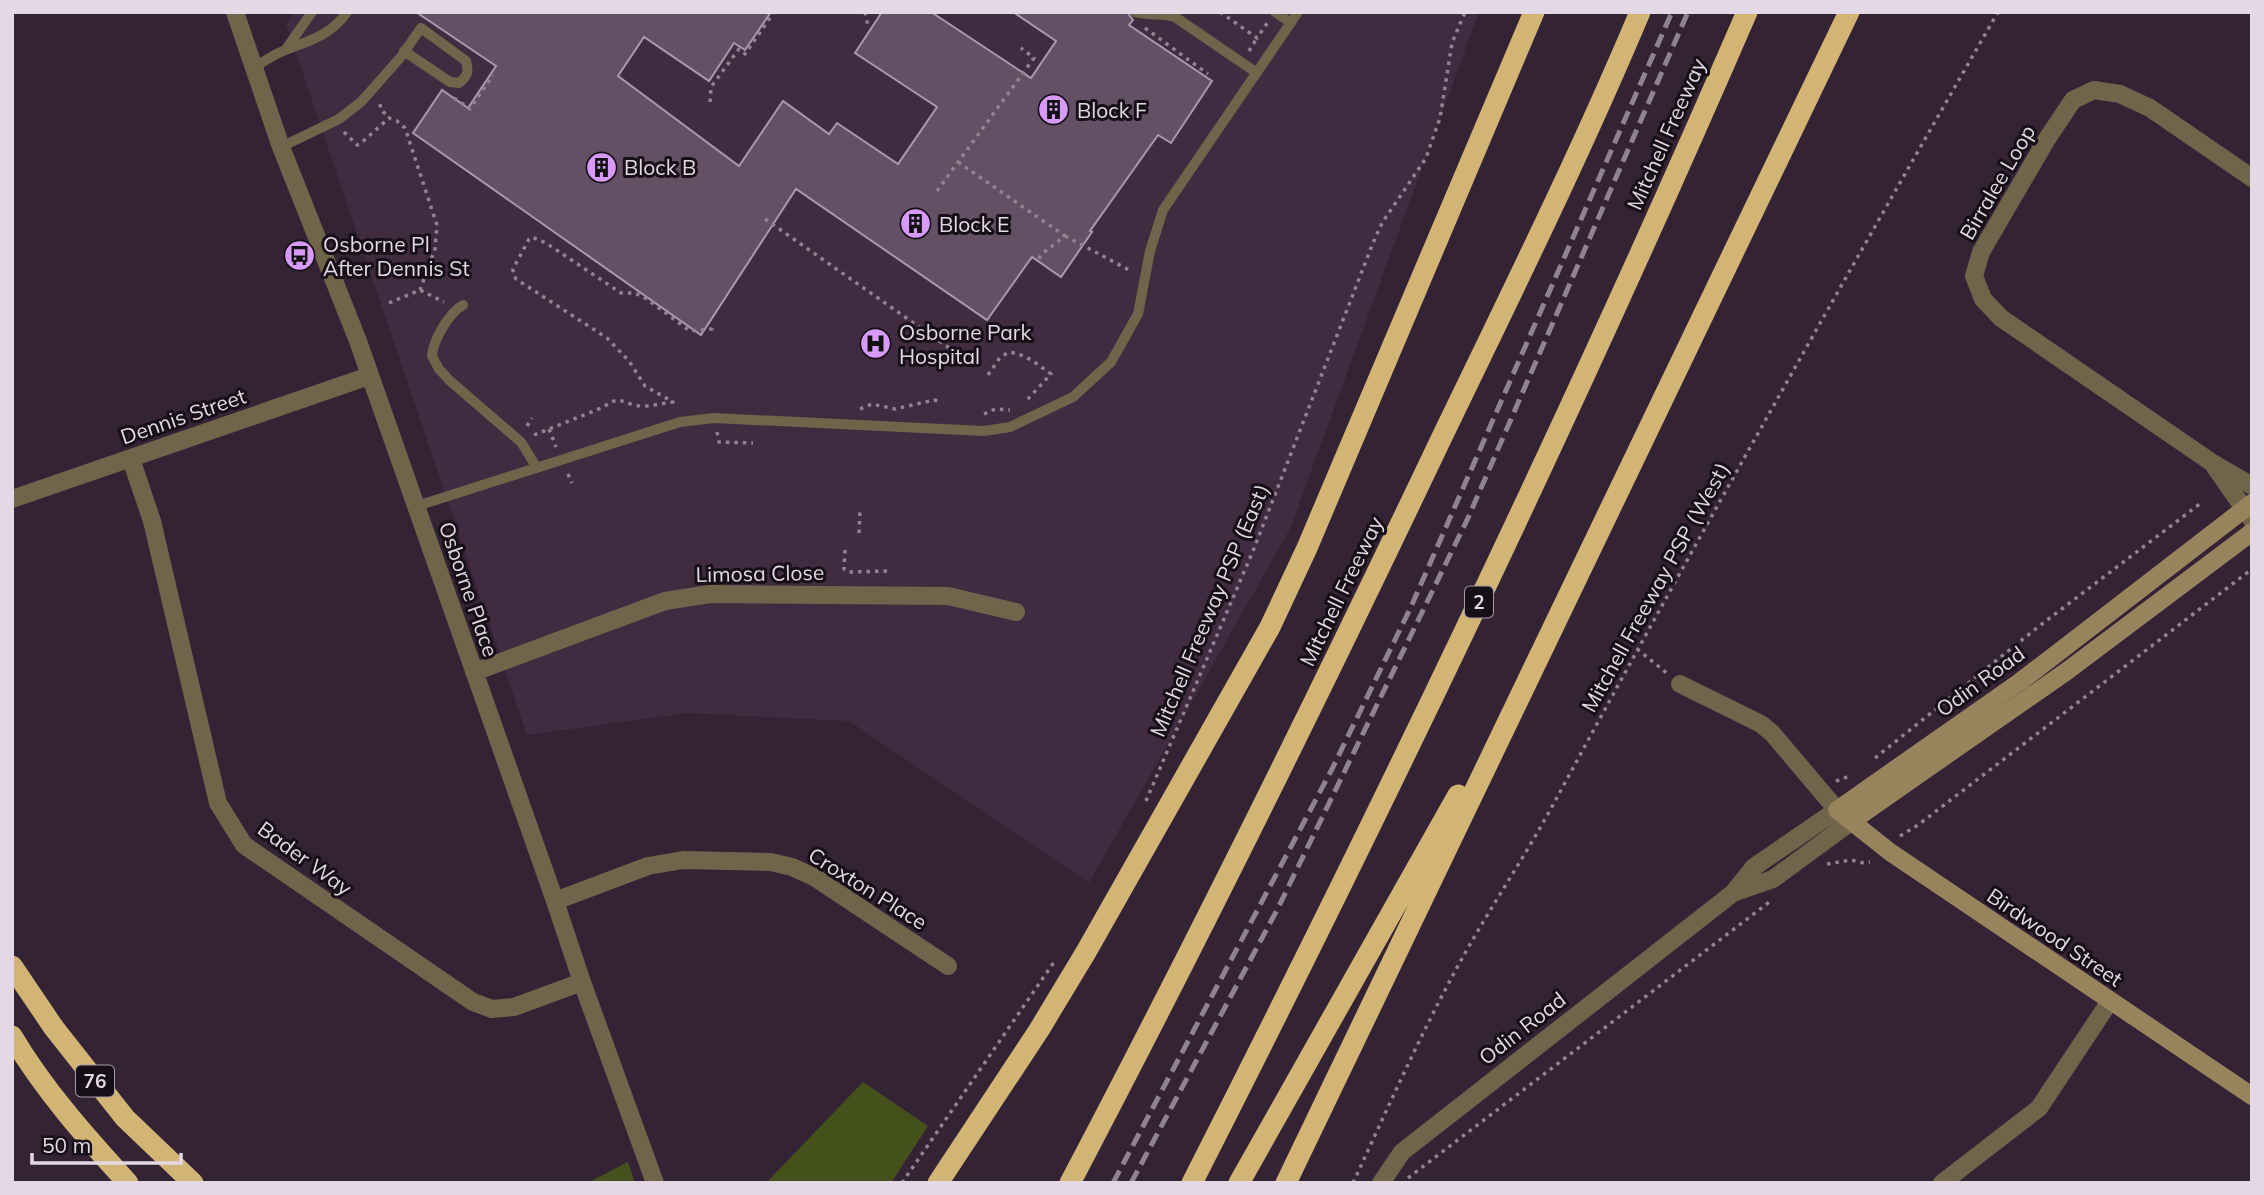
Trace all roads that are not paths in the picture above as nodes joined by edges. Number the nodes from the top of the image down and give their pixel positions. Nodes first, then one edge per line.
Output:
1 (235, 12) edge
2 (312, 12) edge
3 (347, 12) edge
4 (1135, 12) edge
5 (1275, 12) edge
6 (1298, 12) edge
7 (1534, 12) edge
8 (1640, 12) edge
9 (1747, 12) edge
10 (1849, 12) edge
11 (1291, 23) junction
12 (286, 49) junction
13 (404, 51) junction
14 (254, 67) junction
15 (1257, 73) junction
16 (281, 147) junction
17 (2252, 178) edge
18 (459, 307) road end
19 (369, 376) junction
20 (131, 459) junction
21 (2211, 461) junction
22 (537, 468) junction
23 (2252, 486) edge
24 (12, 499) edge
25 (417, 506) junction
26 (2249, 510) edge
27 (2252, 532) edge
28 (1016, 612) dead end
29 (1556, 619) junction
30 (474, 672) junction
31 (1680, 684) road end
32 (1838, 810) junction
33 (1852, 821) junction
34 (1733, 893) junction
35 (555, 901) junction
36 (948, 965) dead end
37 (12, 966) edge
38 (582, 982) junction
39 (2110, 1001) junction
40 (12, 1035) edge
41 (2252, 1096) edge
42 (125, 1118) junction
43 (1381, 1182) edge
44 (128, 1183) edge
45 (175, 1183) edge
46 (193, 1183) edge
47 (655, 1183) edge
48 (938, 1183) edge
49 (1070, 1183) edge
50 (1192, 1183) edge
51 (1239, 1183) edge
52 (1286, 1183) edge
53 (1942, 1183) edge

1 - 14 street, Osborne Place
2 - 12 lane
3 - 12 lane
4 - 15 lane
5 - 11 lane
6 - 11 lane
7 - 48 highway
8 - 49 highway, Mitchell Freeway
9 - 50 highway, Mitchell Freeway / 2
10 - 29 highway
11 - 15 lane
12 - 14 lane
13 - 13 lane
13 - 16 lane
14 - 16 street, Osborne Place
15 - 22 lane
16 - 19 street, Osborne Place
17 - 21 street, Birralee Loop
18 - 22 lane
19 - 20 street, Dennis Street
19 - 25 street, Osborne Place
20 - 24 street, Dennis Street
20 - 38 street, Bader Way
21 - 23 street, Birralee Loop
21 - 26 street, Birralee Loop
22 - 25 lane
25 - 30 street, Osborne Place
26 - 32 street, Odin Road
27 - 33 street, Odin Road
28 - 30 street, Limosa Close
29 - 51 highway
29 - 52 highway
30 - 35 street, Osborne Place
31 - 32 street
32 - 33 street, Birdwood Street
32 - 34 street, Odin Road
33 - 34 street, Odin Road
33 - 39 street, Birdwood Street
34 - 43 street, Odin Road
35 - 36 street, Croxton Place
35 - 38 street, Osborne Place
37 - 42 highway, 76
38 - 47 street, Osborne Place
39 - 41 street, Birdwood Street
39 - 53 street
40 - 44 highway, 76
42 - 45 highway
42 - 46 highway, 76

